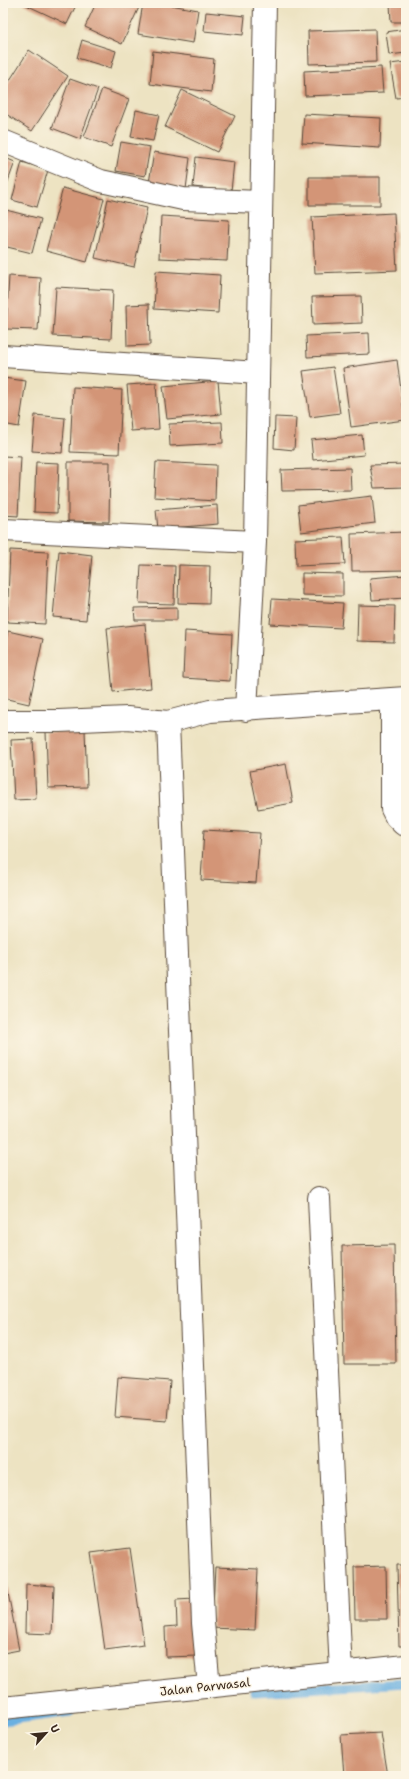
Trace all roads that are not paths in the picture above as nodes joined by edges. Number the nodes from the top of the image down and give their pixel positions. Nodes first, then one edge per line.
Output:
1 (265, 3) edge
2 (3, 141) edge
3 (261, 202) junction
4 (3, 356) edge
5 (258, 373) junction
6 (3, 530) edge
7 (255, 542) junction
8 (399, 699) edge
9 (246, 710) junction
10 (3, 721) edge
11 (168, 722) junction
12 (406, 824) edge
13 (319, 1198) dead end
14 (406, 1666) edge
15 (341, 1673) junction
16 (209, 1687) junction
17 (3, 1708) edge

1 - 3 street
2 - 3 street
3 - 5 street
4 - 5 street
5 - 7 street
6 - 7 street
7 - 9 street
8 - 9 street
8 - 12 street
9 - 11 street
10 - 11 street
11 - 16 street
13 - 15 street
14 - 15 street, Jalan Parwasal
15 - 16 street, Jalan Parwasal
16 - 17 street, Jalan Parwasal

